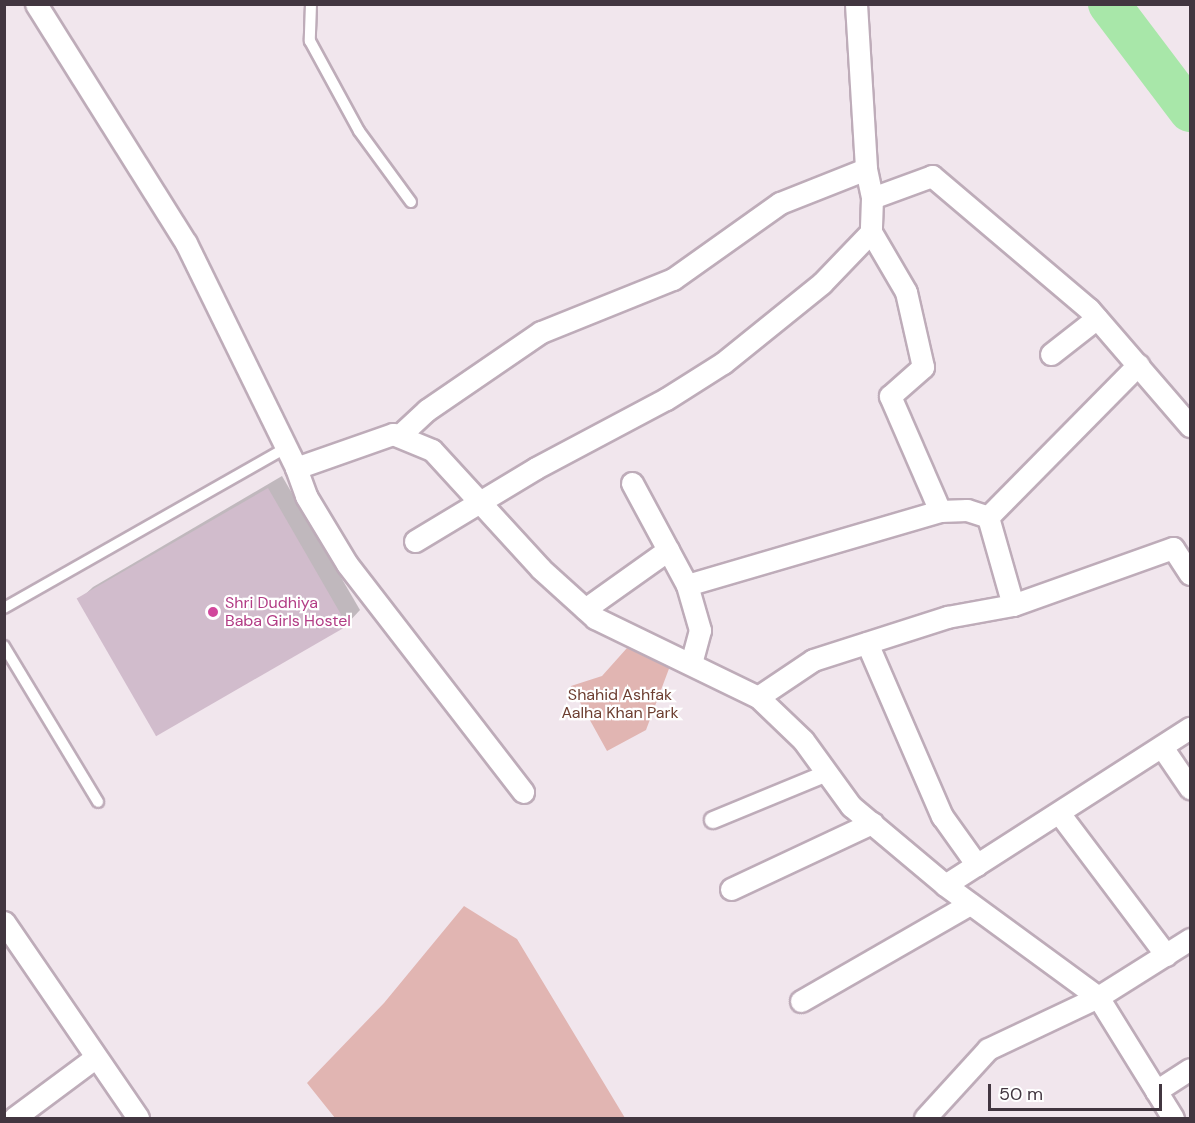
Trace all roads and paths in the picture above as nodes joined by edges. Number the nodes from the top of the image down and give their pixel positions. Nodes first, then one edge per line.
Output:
1 (36, 4) edge
2 (311, 4) edge
3 (856, 4) edge
4 (866, 169) junction
5 (872, 198) junction
6 (411, 202) dead end
7 (871, 231) junction
8 (1097, 318) junction
9 (1051, 354) dead end
10 (1138, 365) junction
11 (1191, 426) edge
12 (399, 436) junction
13 (286, 448) junction
14 (296, 468) junction
15 (632, 483) dead end
16 (479, 502) junction
17 (940, 512) junction
18 (988, 517) junction
19 (415, 541) dead end
20 (668, 550) junction
21 (1191, 574) edge
22 (687, 585) junction
23 (1013, 605) junction
24 (4, 608) edge
25 (585, 609) junction
26 (867, 643) junction
27 (4, 646) edge
28 (691, 664) junction
29 (758, 696) junction
30 (1191, 728) edge
31 (1162, 747) junction
32 (827, 773) junction
33 (1191, 788) edge
34 (523, 792) dead end
35 (98, 802) dead end
36 (1059, 813) junction
37 (713, 820) dead end
38 (872, 823) junction
39 (977, 865) junction
40 (945, 885) junction
41 (731, 889) dead end
42 (970, 904) junction
43 (4, 922) edge
44 (1191, 939) edge
45 (1166, 954) junction
46 (1098, 997) junction
47 (801, 1000) dead end
48 (96, 1057) junction
49 (1191, 1069) edge
50 (1156, 1091) junction
51 (140, 1118) edge
52 (14, 1119) edge
53 (925, 1119) edge
54 (1173, 1119) edge

1 - 13 street
2 - 6 lane
3 - 4 street
4 - 5 street
4 - 12 street
5 - 7 street
5 - 8 street
7 - 16 street
7 - 17 street
8 - 9 street
8 - 10 street
10 - 11 street
10 - 18 street
12 - 14 street
12 - 16 street
13 - 14 street
13 - 24 lane
14 - 34 street
15 - 20 street
16 - 19 street
16 - 25 street
17 - 18 street
17 - 22 street
18 - 23 street
20 - 22 street
20 - 25 street
21 - 23 street
22 - 28 street
23 - 26 street
25 - 28 street
26 - 29 street
26 - 39 street
27 - 35 lane
28 - 29 street
29 - 32 street
30 - 31 street
31 - 33 street
31 - 36 street
32 - 37 street
32 - 38 street
36 - 39 street
36 - 45 street
38 - 40 street
38 - 41 street
39 - 40 street
40 - 42 street
42 - 46 street
42 - 47 street
43 - 48 street
44 - 45 street
45 - 46 street
46 - 50 street
46 - 53 street
48 - 51 street
48 - 52 street
49 - 50 street
50 - 54 street

